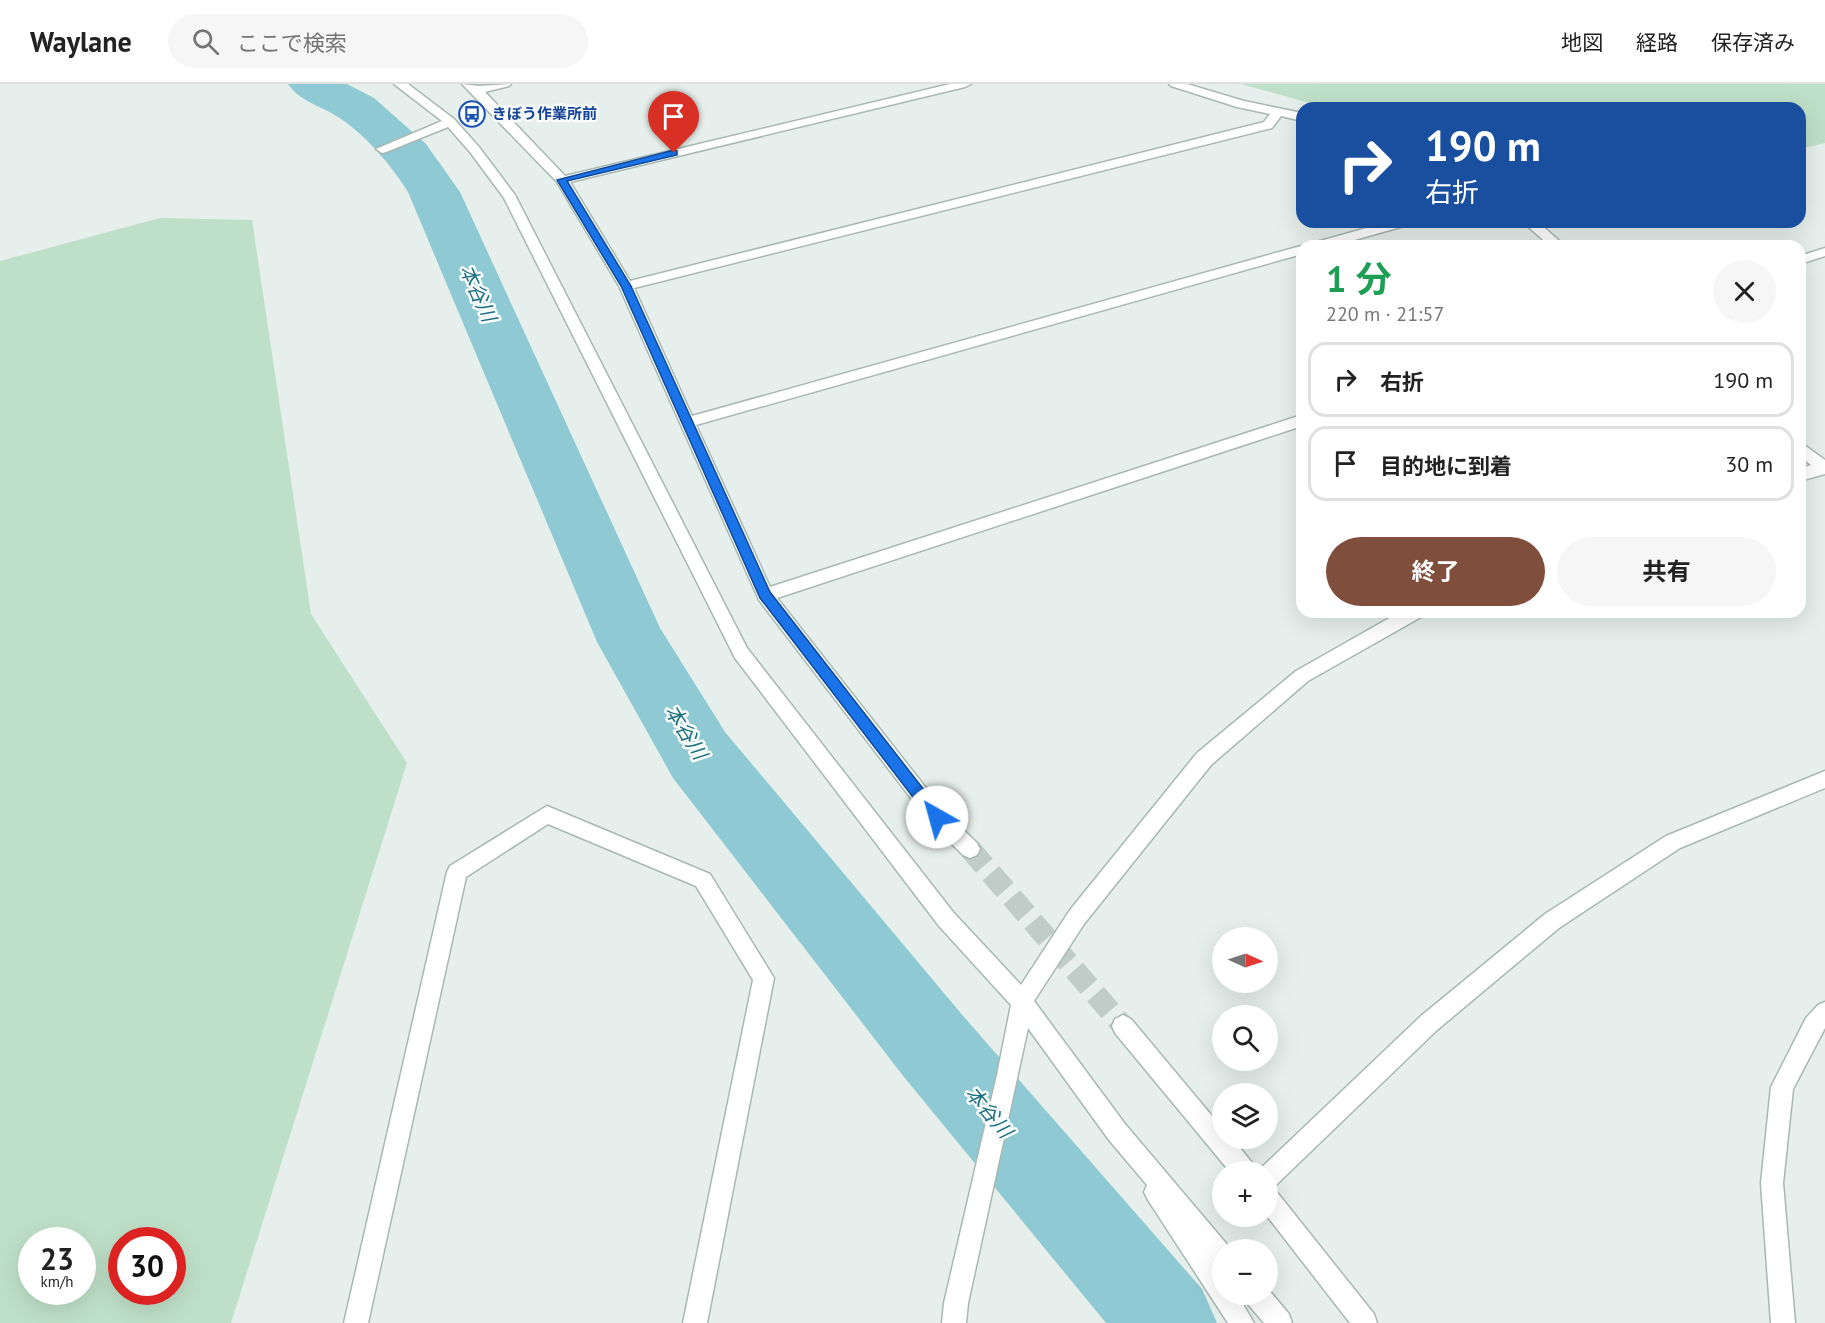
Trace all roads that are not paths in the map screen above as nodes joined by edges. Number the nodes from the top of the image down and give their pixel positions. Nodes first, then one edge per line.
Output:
1 (400, 84) edge
2 (505, 84) edge
3 (965, 84) edge
4 (1175, 84) edge
5 (473, 87) edge
6 (1278, 112) junction
7 (1296, 116) edge
8 (450, 122) junction
9 (382, 149) dead end
10 (561, 180) junction
11 (1382, 228) edge
12 (1537, 228) edge
13 (1338, 240) edge
14 (1551, 240) edge
15 (1296, 252) edge
16 (1825, 252) edge
17 (1806, 258) edge
18 (626, 286) junction
19 (689, 422) junction
20 (1296, 422) edge
21 (1806, 453) edge
22 (1825, 467) edge
23 (1806, 473) edge
24 (765, 595) junction
25 (1404, 618) edge
26 (1825, 779) edge
27 (970, 849) tunnel mouth
28 (1022, 1002) junction
29 (1825, 1012) edge
30 (1123, 1026) tunnel mouth
31 (1117, 1132) junction
32 (1236, 1161) edge
33 (1278, 1167) edge
34 (1278, 1212) edge
35 (1212, 1244) edge
36 (1265, 1305) edge
37 (955, 1313) edge
38 (356, 1323) edge
39 (695, 1323) edge
40 (1242, 1323) edge
41 (1280, 1323) edge
42 (1365, 1323) edge
43 (1783, 1323) edge

1 - 8 street
2 - 5 street
3 - 10 street
4 - 6 street
5 - 10 street
6 - 7 street
6 - 18 street
8 - 9 street
8 - 28 street
10 - 18 street
11 - 13 street
12 - 14 street
15 - 19 street
16 - 17 street
18 - 19 street
19 - 24 street
20 - 24 street
21 - 22 street
22 - 23 street
24 - 27 street
25 - 28 street
26 - 33 street
28 - 31 street
28 - 37 street
29 - 43 street
30 - 32 street
31 - 35 street
31 - 40 street
34 - 42 street
36 - 41 street
38 - 39 street

